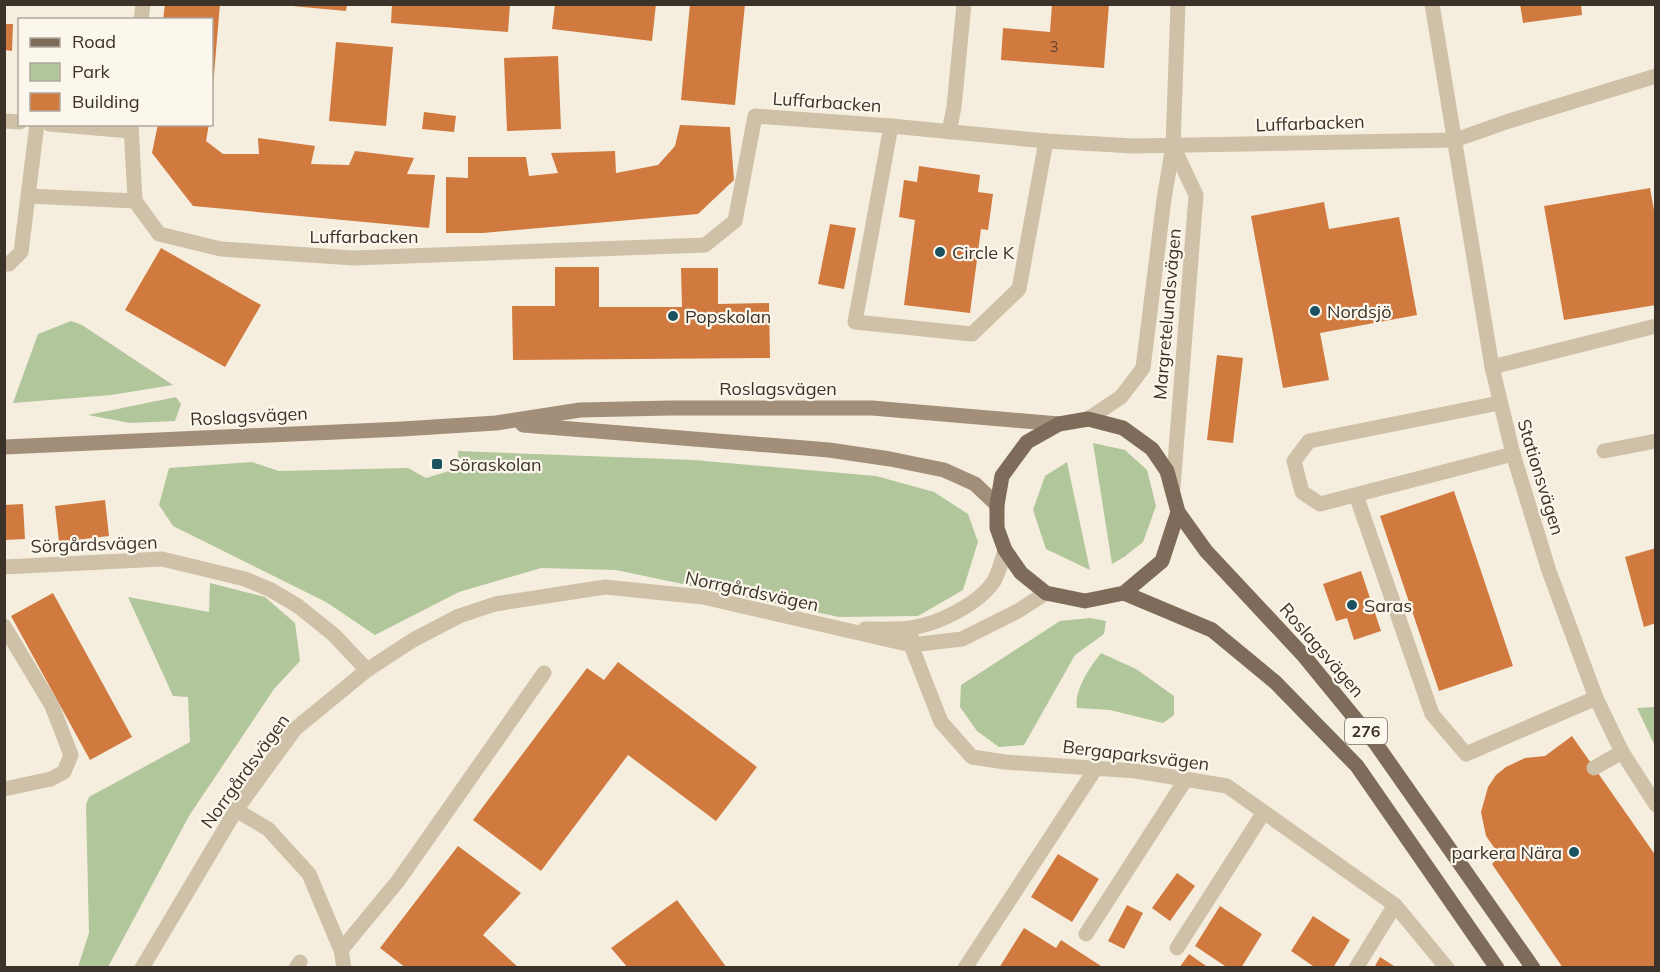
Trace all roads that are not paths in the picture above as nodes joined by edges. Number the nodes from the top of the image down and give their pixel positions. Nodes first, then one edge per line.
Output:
1 (964, 4) edge
2 (1178, 4) edge
3 (1432, 4) edge
4 (1656, 76) edge
5 (38, 126) edge
6 (90, 126) edge
7 (891, 126) junction
8 (130, 128) edge
9 (949, 132) junction
10 (1455, 140) junction
11 (1046, 141) junction
12 (1173, 146) junction
13 (28, 196) junction
14 (135, 201) junction
15 (4, 264) edge
16 (1656, 326) edge
17 (1492, 367) junction
18 (1499, 403) junction
19 (1088, 419) junction
20 (496, 423) junction
21 (1059, 424) junction
22 (1656, 441) edge
23 (4, 447) edge
24 (1604, 451) dead end
25 (1513, 454) junction
26 (1173, 490) junction
27 (1356, 495) junction
28 (997, 505) junction
29 (1178, 512) junction
30 (1005, 550) junction
31 (4, 567) edge
32 (1124, 592) junction
33 (1046, 593) junction
34 (4, 626) edge
35 (911, 628) junction
36 (841, 629) junction
37 (911, 645) junction
38 (367, 670) junction
39 (544, 673) dead end
40 (1596, 698) junction
41 (1622, 752) junction
42 (1096, 768) junction
43 (1594, 768) dead end
44 (1186, 779) junction
45 (4, 789) edge
46 (1656, 805) edge
47 (236, 810) junction
48 (1264, 812) junction
49 (1395, 905) junction
50 (1086, 934) dead end
51 (1177, 948) dead end
52 (341, 950) junction
53 (142, 968) edge
54 (344, 968) edge
55 (964, 968) edge
56 (1356, 968) edge
57 (1447, 968) edge
58 (1497, 968) edge
59 (1533, 968) edge

1 - 9 street
2 - 12 street, Margretelundsvägen
3 - 10 street, Stationsvägen
4 - 10 street
5 - 13 street
6 - 8 street
7 - 9 street, Luffarbacken
7 - 11 street
7 - 14 street, Luffarbacken
8 - 14 street
9 - 11 street, Luffarbacken
10 - 12 street, Luffarbacken
10 - 17 street, Stationsvägen
11 - 12 street, Luffarbacken
12 - 19 street, Margretelundsvägen
12 - 26 street, Margretelundsvägen
13 - 14 street
13 - 15 street
16 - 17 street
17 - 18 street, Stationsvägen
18 - 25 street, Stationsvägen
18 - 27 street
19 - 21 main road, Roslagsvägen / 276
19 - 26 main road, Roslagsvägen / 276
20 - 21 main road, Roslagsvägen / 276
20 - 23 main road, Roslagsvägen / 276
20 - 28 main road, Roslagsvägen / 276
21 - 28 main road, Roslagsvägen / 276
22 - 24 street
25 - 27 street
25 - 40 street, Stationsvägen
26 - 29 main road, Roslagsvägen / 276
27 - 40 street
28 - 30 main road, Roslagsvägen / 276
29 - 32 main road, Roslagsvägen / 276
29 - 59 main road, Roslagsvägen / 276
30 - 33 main road, Roslagsvägen / 276
30 - 35 street, Norrgårdsvägen
31 - 38 street, Sörgårdsvägen
32 - 33 main road, Roslagsvägen / 276
32 - 58 main road, 276
33 - 37 street, Norrgårdsvägen
34 - 45 street
35 - 36 street, Norrgårdsvägen
35 - 37 street, Bergaparksvägen
36 - 37 street, Norrgårdsvägen
36 - 38 street, Norrgårdsvägen
37 - 42 street, Bergaparksvägen
38 - 47 street, Norrgårdsvägen
39 - 52 street
40 - 41 street, Stationsvägen
41 - 43 street
41 - 46 street, Stationsvägen
42 - 44 street, Bergaparksvägen
42 - 55 street
44 - 48 street, Bergaparksvägen
44 - 50 street
47 - 52 street
47 - 53 street, Norrgårdsvägen
48 - 49 street, Bergaparksvägen
48 - 51 street
49 - 56 street
49 - 57 street, Bergaparksvägen
52 - 54 street

